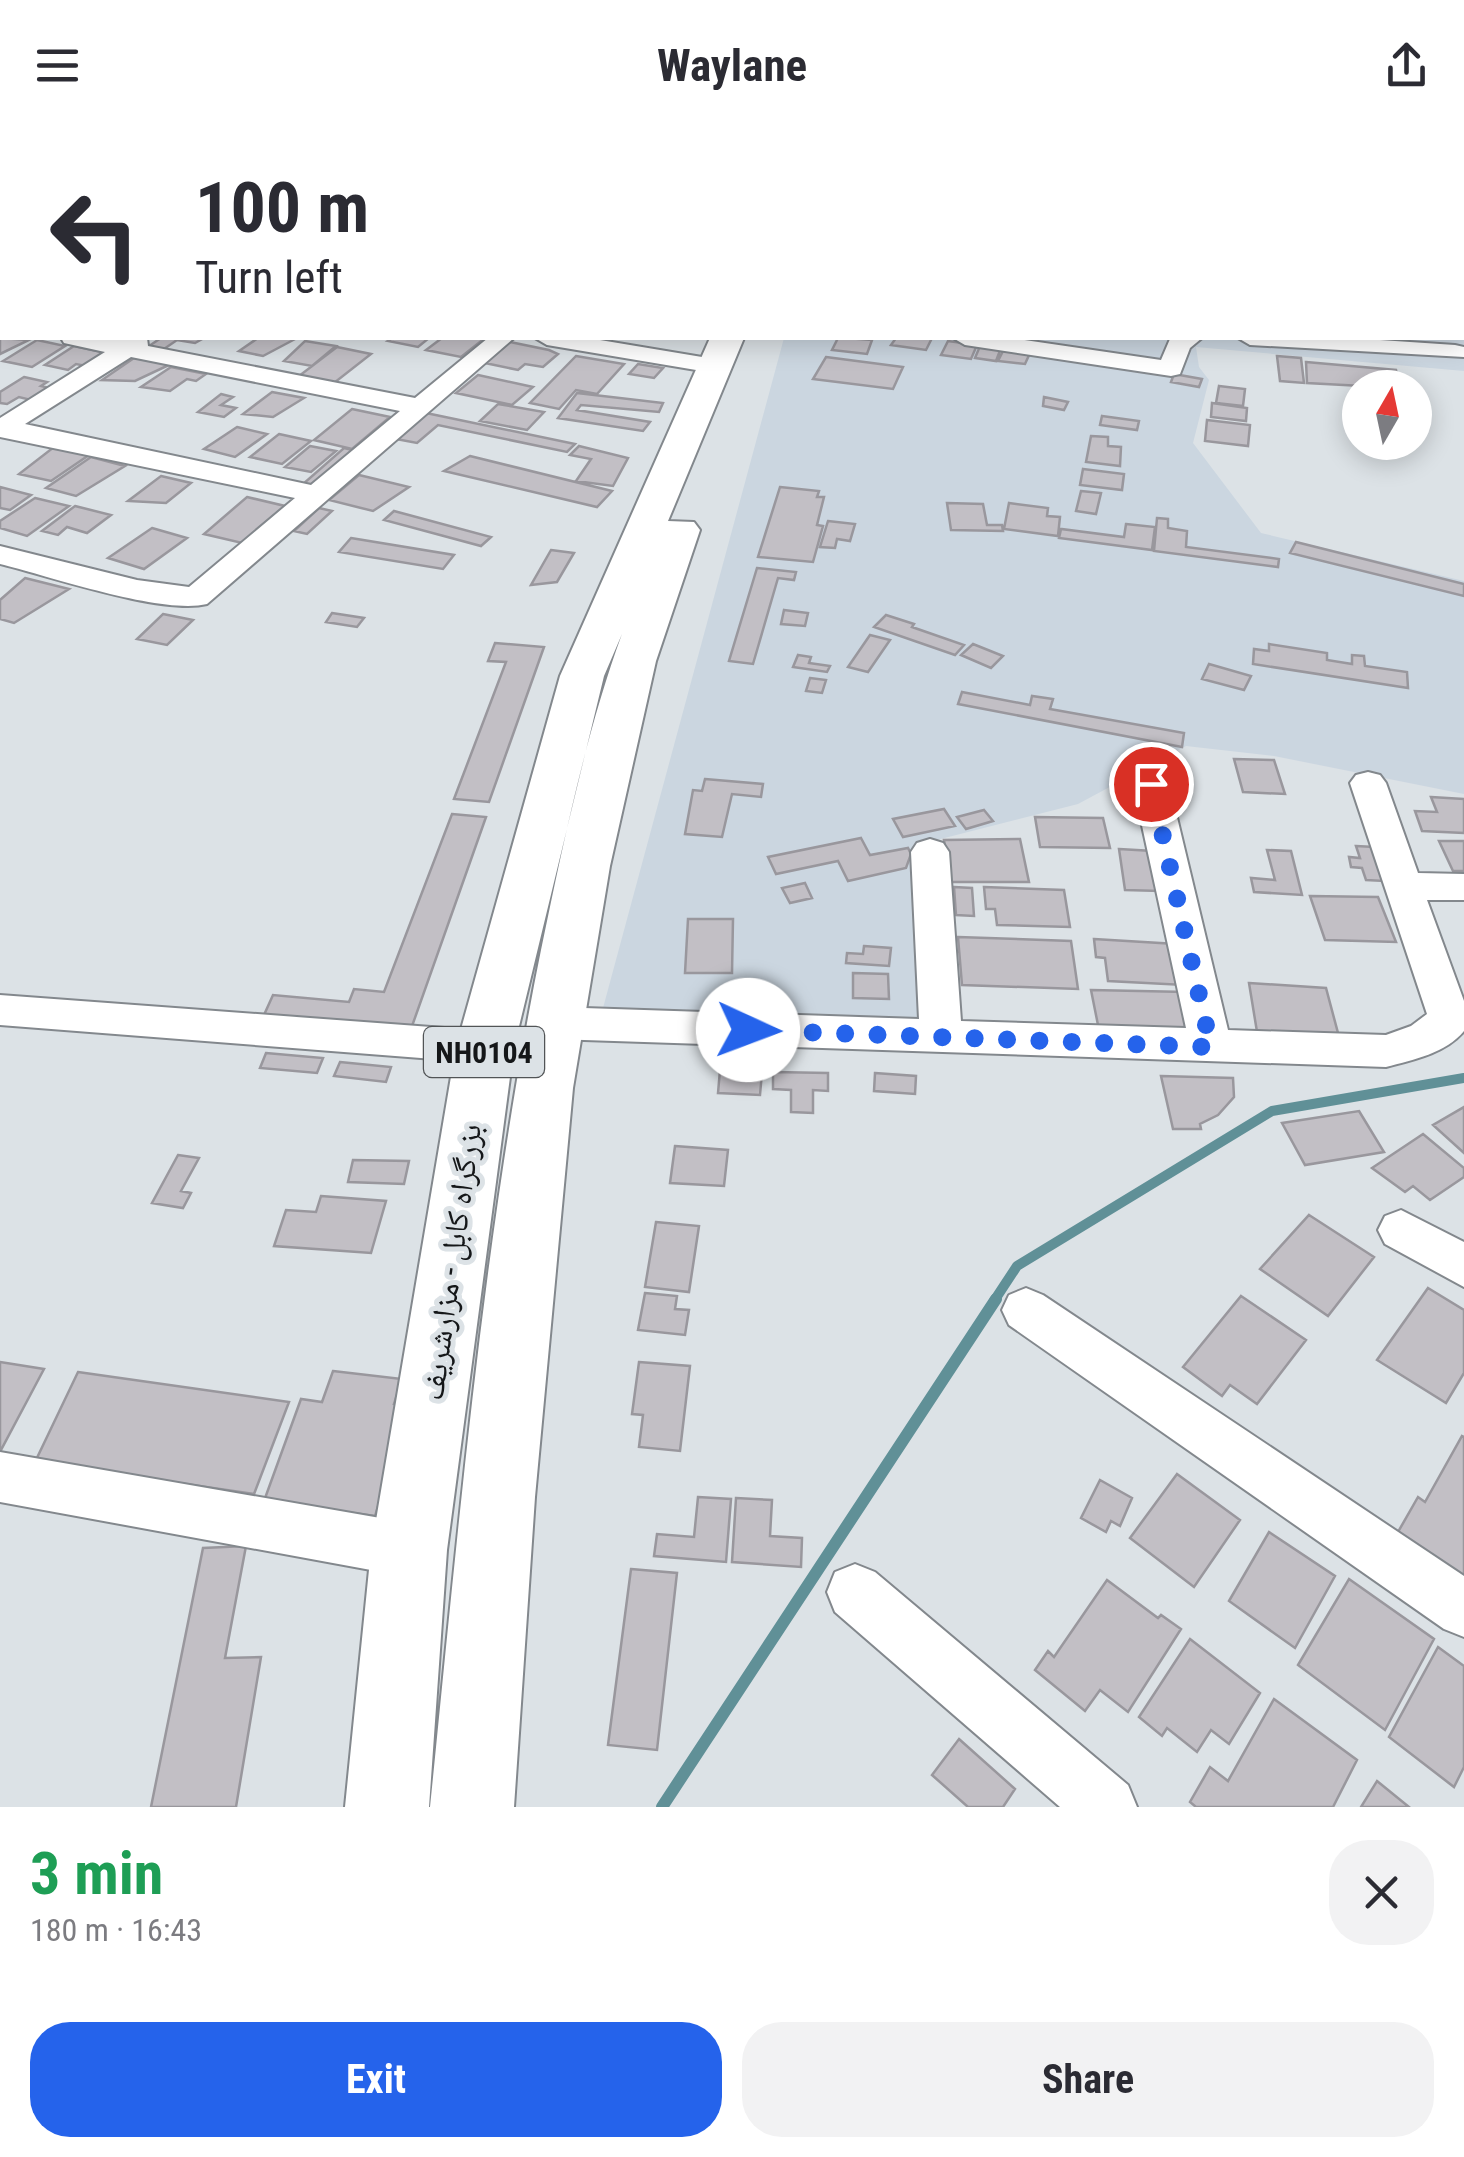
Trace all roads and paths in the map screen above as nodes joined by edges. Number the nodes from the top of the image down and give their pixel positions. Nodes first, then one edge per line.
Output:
1 (99, 340) edge
2 (500, 340) edge
3 (588, 340) edge
4 (979, 340) edge
5 (1186, 340) edge
6 (1279, 340) edge
7 (137, 343) edge
8 (733, 347) edge
9 (1455, 352) dead end
10 (420, 407) junction
11 (1, 428) edge
12 (319, 495) junction
13 (656, 542) junction
14 (0, 554) edge
15 (1368, 783) dead end
16 (1151, 784) dead end
17 (930, 852) dead end
18 (1404, 886) junction
19 (1464, 887) edge
20 (0, 1010) edge
21 (554, 1023) junction
22 (1456, 1029) edge
23 (941, 1038) junction
24 (1211, 1047) junction
25 (481, 1066) junction
26 (543, 1088) junction
27 (1401, 1230) dead end
28 (1464, 1266) edge
29 (1026, 1310) dead end
30 (0, 1477) edge
31 (498, 1497) junction
32 (413, 1522) junction
33 (855, 1592) dead end
34 (1464, 1609) edge
35 (472, 1804) edge
36 (387, 1805) edge
37 (1106, 1807) edge

1 - 7 street
2 - 10 street
3 - 8 street
4 - 5 street
6 - 9 street
7 - 10 street
7 - 11 street
8 - 13 highway, بزرگراه کابل - مزارشریف / NH0104
10 - 12 street
11 - 12 street
12 - 14 street
13 - 21 highway, بزرگراه کابل - مزارشریف / NH0104
13 - 25 highway, بزرگراه کابل - مزارشریف / NH0104
15 - 18 street
16 - 24 street
17 - 23 street
18 - 19 street
18 - 22 street
20 - 25 street
21 - 23 street
21 - 26 highway, بزرگراه کابل - مزارشریف / NH0104
22 - 24 street
23 - 24 street
25 - 26 highway
25 - 32 highway, بزرگراه کابل - مزارشریف / NH0104
26 - 31 highway, بزرگراه کابل - مزارشریف / NH0104
27 - 28 street
29 - 34 street
30 - 32 street
31 - 32 highway
31 - 35 highway, بزرگراه کابل - مزارشریف / NH0104
32 - 36 highway, بزرگراه کابل - مزارشریف / NH0104
33 - 37 street

